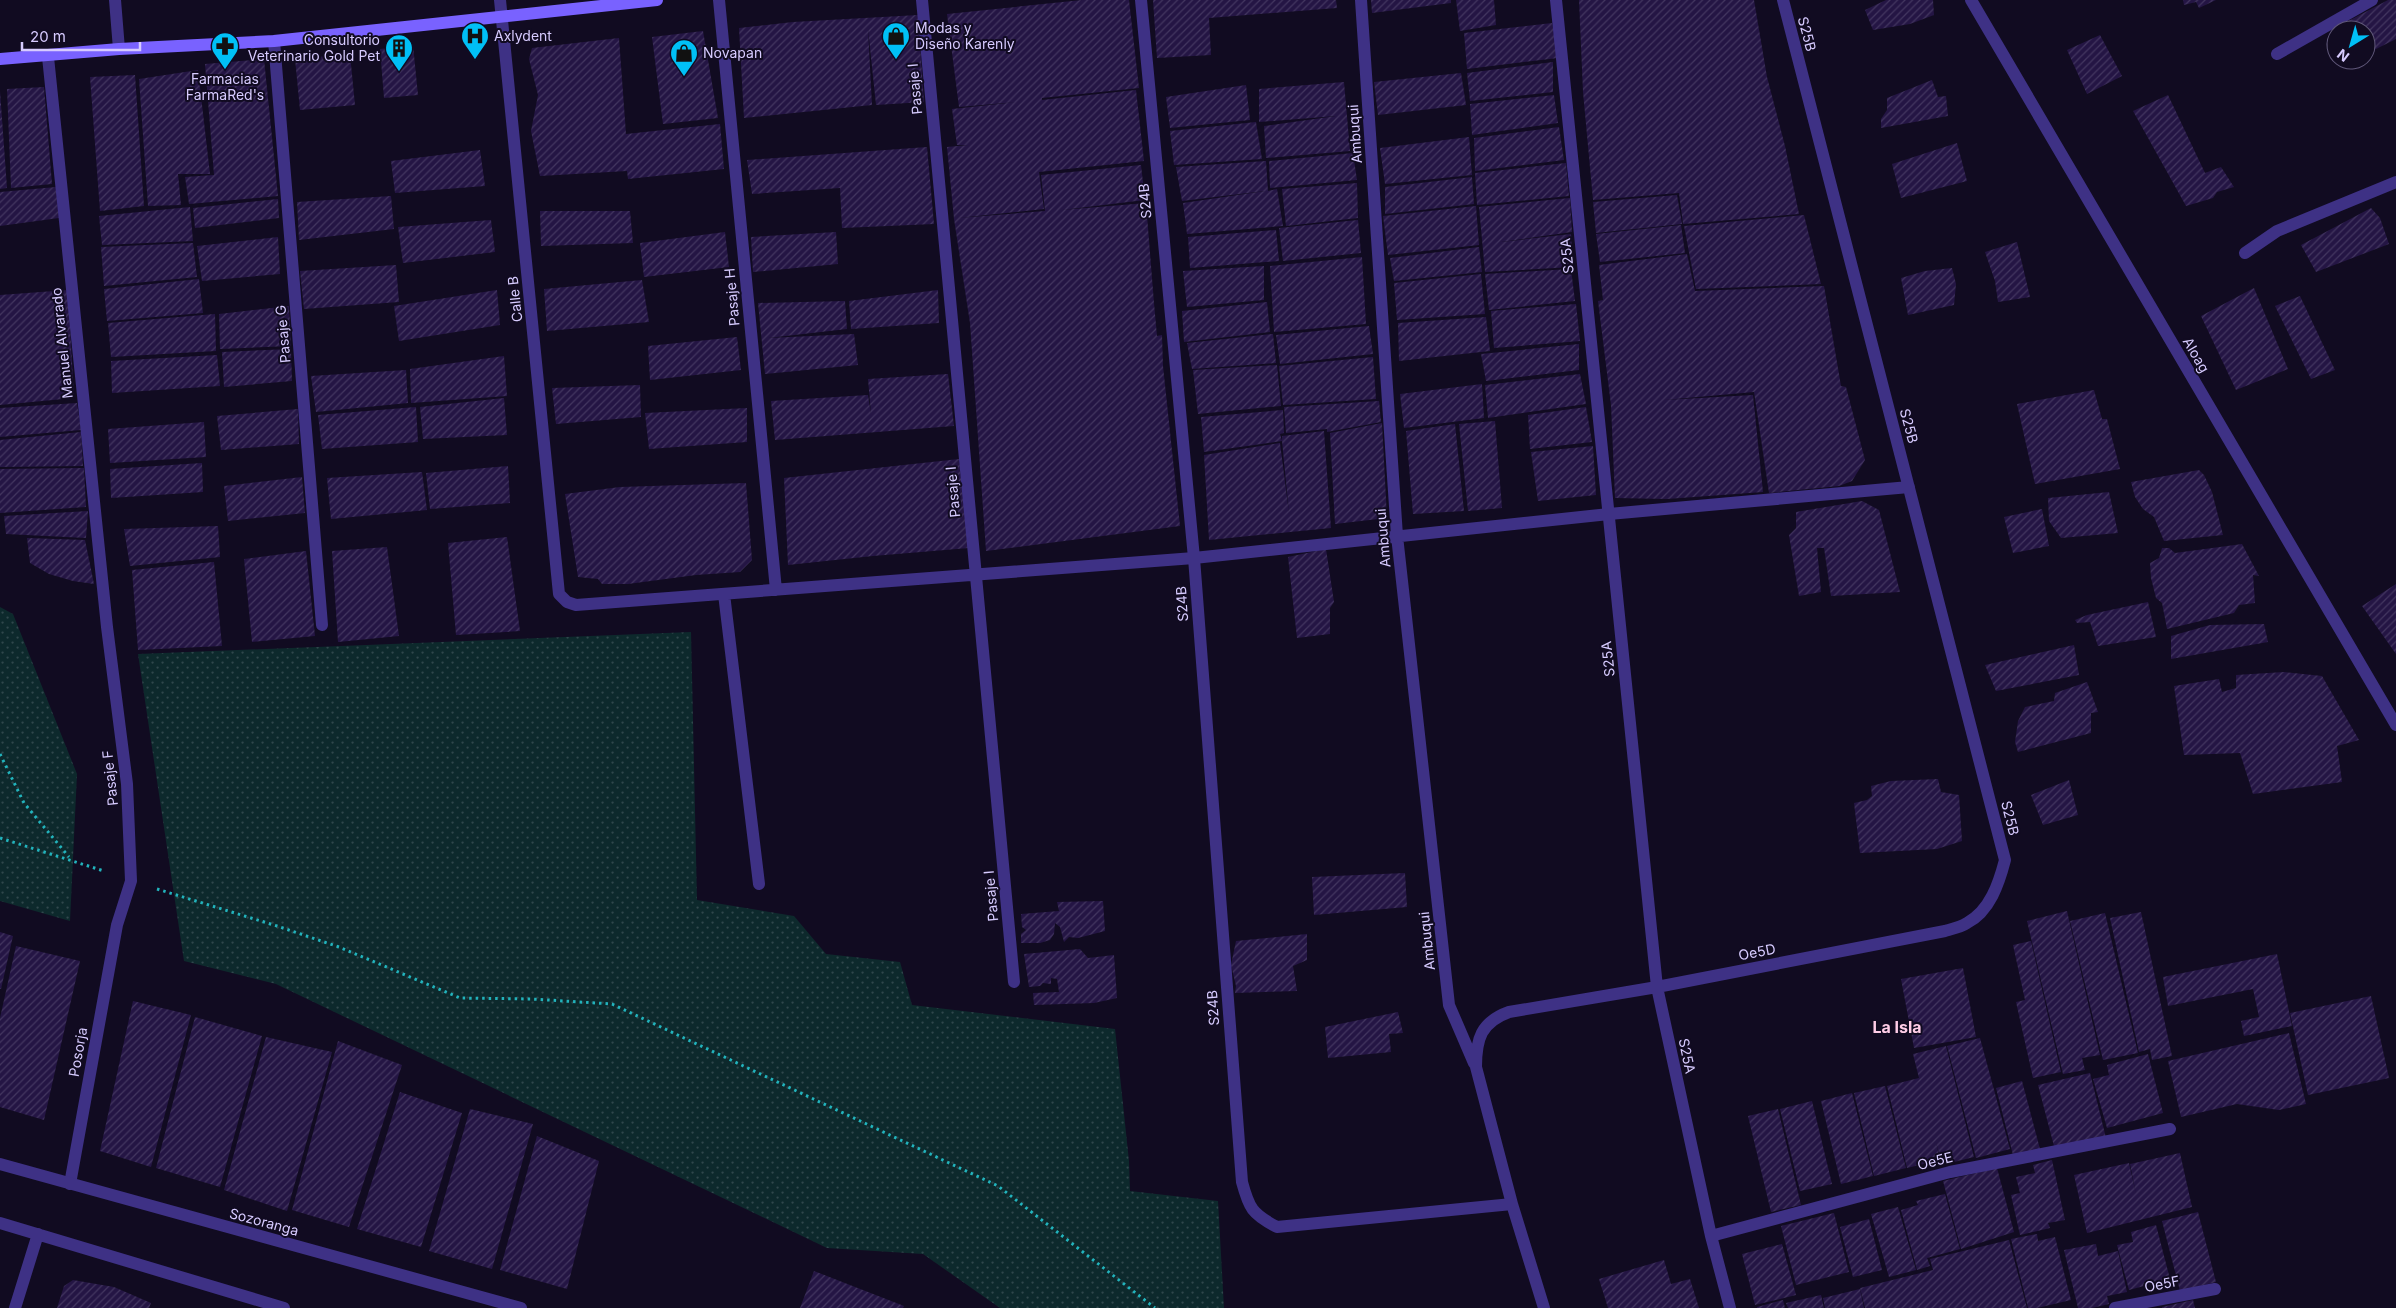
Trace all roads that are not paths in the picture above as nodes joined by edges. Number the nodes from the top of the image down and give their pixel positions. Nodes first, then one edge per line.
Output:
1 (114, 0) edge
2 (500, 0) edge
3 (657, 0) edge
4 (719, 0) edge
5 (922, 0) edge
6 (1141, 0) edge
7 (1361, 0) edge
8 (1556, 0) edge
9 (1783, 0) edge
10 (1971, 0) edge
11 (2372, 0) edge
12 (502, 17) junction
13 (274, 41) junction
14 (119, 49) junction
15 (2277, 54) dead end
16 (48, 57) junction
17 (0, 59) edge
18 (2396, 182) edge
19 (2245, 253) dead end
20 (1909, 487) junction
21 (1609, 514) junction
22 (1397, 536) junction
23 (1194, 558) junction
24 (975, 575) junction
25 (776, 590) junction
26 (724, 594) junction
27 (322, 625) dead end
28 (106, 627) joint
29 (2396, 725) edge
30 (2005, 860) joint
31 (759, 884) dead end
32 (116, 925) joint
33 (1014, 982) dead end
34 (1657, 987) junction
35 (1482, 1030) joint
36 (1476, 1067) junction
37 (2170, 1129) dead end
38 (0, 1164) edge
39 (70, 1184) junction
40 (1512, 1204) junction
41 (0, 1223) edge
42 (38, 1234) junction
43 (1711, 1236) junction
44 (2215, 1289) dead end
45 (15, 1308) edge
46 (284, 1308) edge
47 (522, 1308) edge
48 (1544, 1308) edge
49 (1730, 1308) edge
50 (2115, 1308) edge

1 - 14 street
2 - 12 street, Calle B
3 - 12 street
4 - 25 street, Pasaje H
5 - 24 street, Pasaje I
6 - 23 street, S24B
7 - 22 street, Ambuqui
8 - 21 street, S25A
9 - 20 street, S25B
10 - 29 street, Aloag
11 - 15 street
12 - 13 street
12 - 26 street, Calle B
13 - 14 street
13 - 27 street, Pasaje G
14 - 16 street
16 - 17 street
16 - 28 street, Manuel Alvarado
18 - 19 street
20 - 21 street
20 - 30 street, S25B
21 - 22 street
21 - 34 street, S25A
22 - 23 street
22 - 36 street, Ambuqui
23 - 24 street
23 - 40 street, S24B
24 - 25 street
24 - 33 street, Pasaje I
25 - 26 street
26 - 31 street
28 - 32 street, Pasaje F
30 - 34 street, Oe5D
32 - 39 street, Posorja
34 - 35 street, Oe5D
34 - 43 street, S25A
35 - 36 street, Ambuqui
36 - 40 street, Ambuqui
37 - 43 street, Oe5E
38 - 39 street, Sozoranga
39 - 47 street, Sozoranga
40 - 48 street, Ambuqui
41 - 42 street
42 - 45 street
42 - 46 street
43 - 49 street, S25A
44 - 50 street, Oe5F

